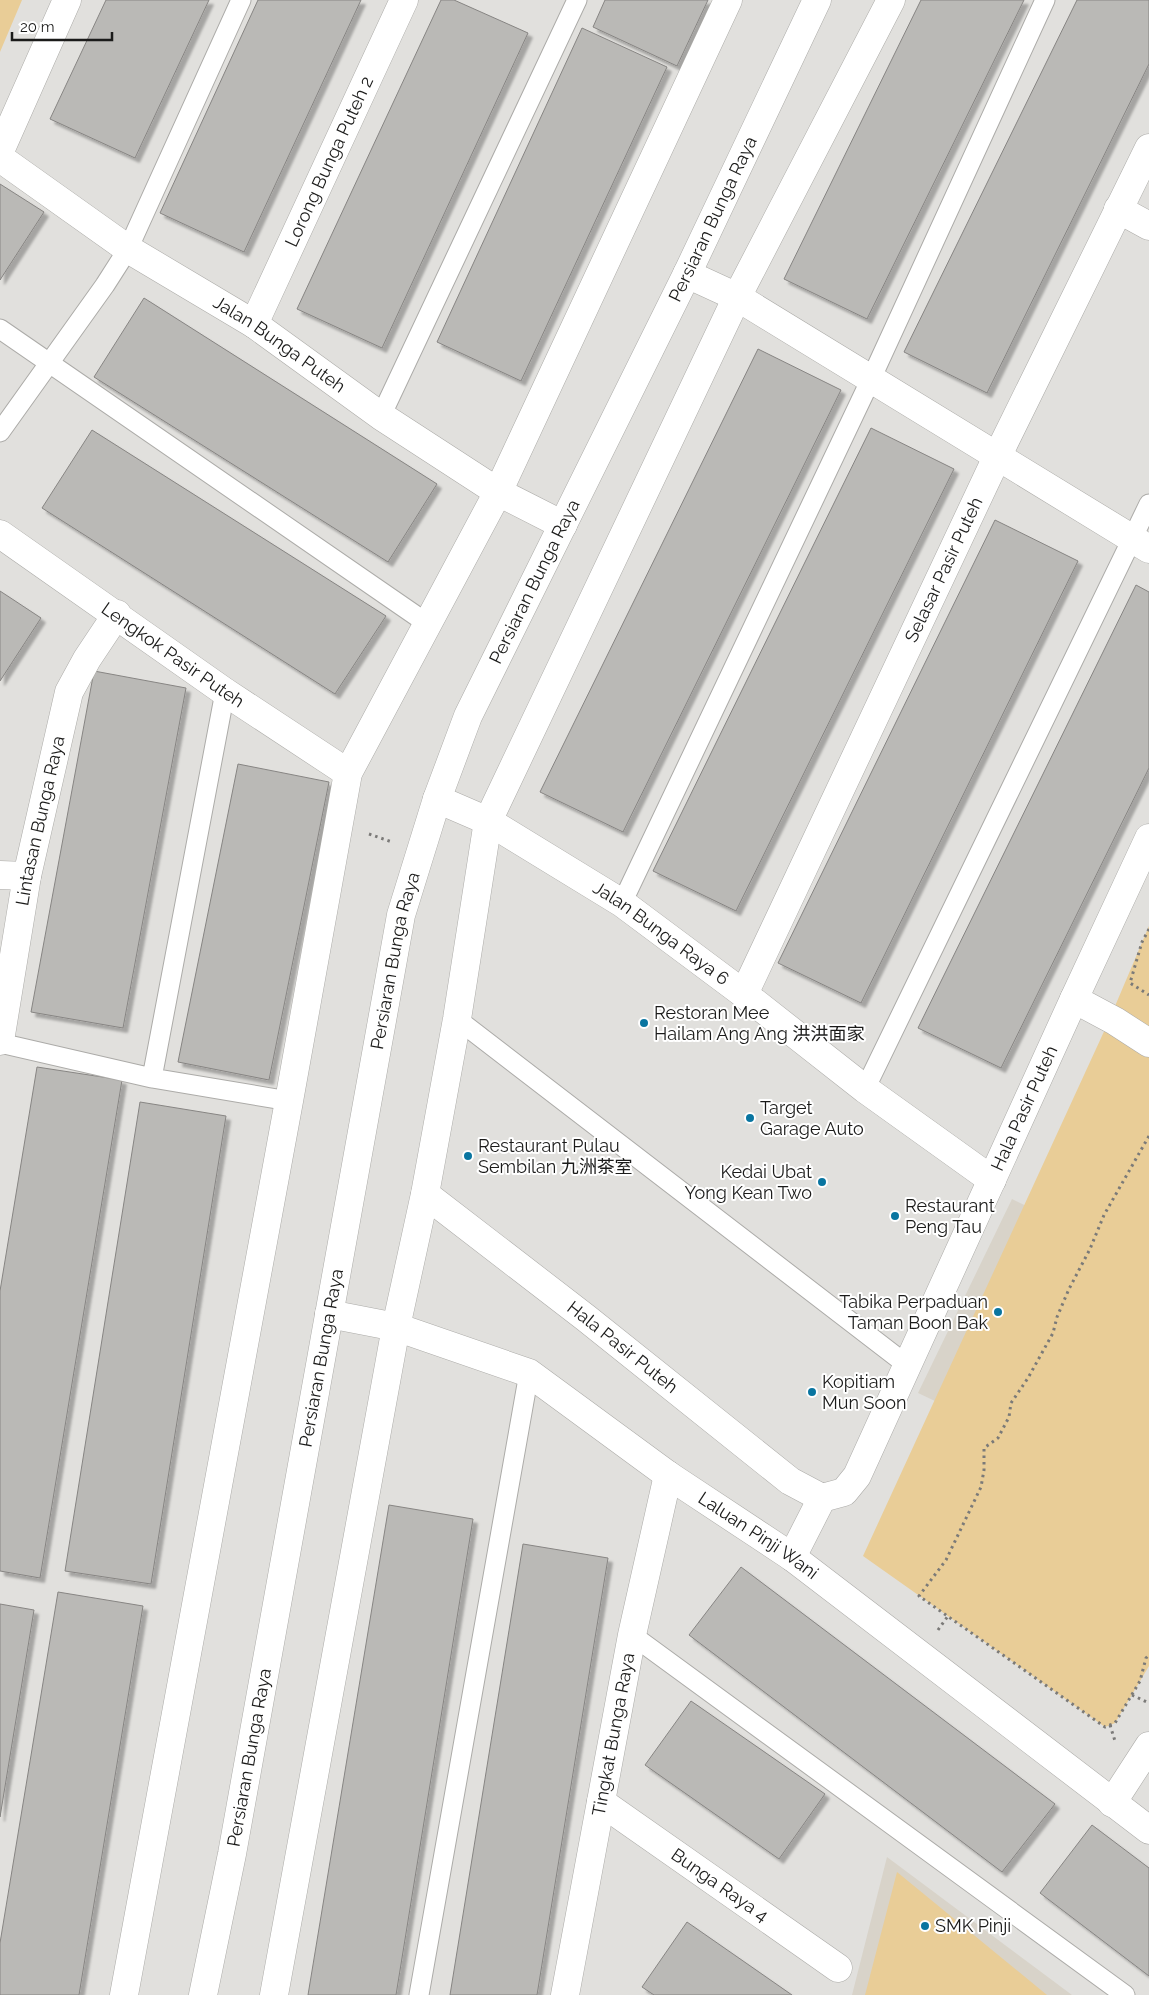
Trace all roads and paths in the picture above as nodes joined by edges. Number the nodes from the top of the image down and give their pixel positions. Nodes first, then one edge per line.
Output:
1 (67, 0) edge
2 (241, 0) edge
3 (404, 0) edge
4 (577, 0) edge
5 (728, 0) edge
6 (817, 0) edge
7 (891, 0) edge
8 (1045, 0) edge
9 (1149, 148) edge
10 (0, 151) edge
11 (0, 158) edge
12 (1118, 209) junction
13 (1149, 226) edge
14 (128, 249) junction
15 (687, 274) junction
16 (737, 297) junction
17 (254, 324) junction
18 (0, 329) edge
19 (49, 362) junction
20 (871, 379) junction
21 (381, 416) junction
22 (0, 432) edge
23 (997, 457) junction
24 (498, 492) junction
25 (1149, 504) edge
26 (563, 525) junction
27 (0, 534) edge
28 (1140, 543) edge
29 (117, 614) junction
30 (428, 624) junction
31 (225, 692) junction
32 (348, 773) junction
33 (437, 799) junction
34 (488, 821) junction
35 (339, 824) junction
36 (1149, 838) edge
37 (421, 851) junction
38 (0, 875) edge
39 (27, 876) junction
40 (622, 904) junction
41 (1149, 929) edge
42 (744, 994) junction
43 (1149, 994) edge
44 (1074, 999) junction
45 (458, 1019) junction
46 (0, 1042) edge
47 (1149, 1043) edge
48 (152, 1078) junction
49 (865, 1090) junction
50 (289, 1101) junction
51 (1149, 1136) edge
52 (992, 1180) junction
53 (425, 1194) junction
54 (328, 1314) junction
55 (396, 1327) junction
56 (907, 1365) junction
57 (530, 1373) junction
58 (668, 1475) junction
59 (822, 1498) junction
60 (792, 1557) junction
61 (632, 1635) junction
62 (1149, 1655) edge
63 (1132, 1694) junction
64 (1149, 1703) edge
65 (1149, 1746) edge
66 (601, 1802) junction
67 (1112, 1803) junction
68 (1149, 1830) edge
69 (838, 1968) dead end
70 (124, 1995) edge
71 (203, 1995) edge
72 (274, 1995) edge
73 (419, 1995) edge
74 (565, 1995) edge
75 (1125, 1995) edge

1 - 10 street
2 - 14 lane
3 - 17 street, Lorong Bunga Puteh 2
4 - 21 lane
5 - 24 street
6 - 15 street, Persiaran Bunga Raya
7 - 16 street
8 - 20 lane
9 - 12 street, Selasar Pasir Puteh
11 - 14 street, Jalan Bunga Puteh
12 - 13 street
12 - 23 street, Selasar Pasir Puteh
14 - 17 street, Jalan Bunga Puteh
14 - 19 lane
15 - 16 street
15 - 26 street, Persiaran Bunga Raya
16 - 20 street
16 - 34 street
17 - 21 street, Jalan Bunga Puteh
18 - 19 lane
19 - 22 lane
19 - 30 lane
20 - 23 street
20 - 40 lane
21 - 24 street, Jalan Bunga Puteh
23 - 28 street
23 - 42 street, Selasar Pasir Puteh
24 - 26 street, Jalan Bunga Puteh
24 - 30 street
25 - 28 lane
26 - 33 street, Persiaran Bunga Raya
27 - 29 street, Lengkok Pasir Puteh
28 - 49 lane
29 - 31 street, Lengkok Pasir Puteh
29 - 39 street, Lintasan Bunga Raya
30 - 32 street
31 - 32 street, Lengkok Pasir Puteh
31 - 48 lane
32 - 35 street
33 - 34 street, Jalan Bunga Raya 6
33 - 37 street, Persiaran Bunga Raya
34 - 40 street, Jalan Bunga Raya 6
34 - 45 street
35 - 37 path
35 - 50 street
36 - 44 street, Hala Pasir Puteh
37 - 54 street, Persiaran Bunga Raya
38 - 39 street
39 - 46 street, Lintasan Bunga Raya
40 - 42 street, Jalan Bunga Raya 6
41 - 43 path
42 - 49 street, Jalan Bunga Raya 6
44 - 47 street
44 - 52 street, Hala Pasir Puteh
45 - 53 street
45 - 56 lane
46 - 48 lane
48 - 50 lane
49 - 52 street, Jalan Bunga Raya 6
50 - 70 street
51 - 63 path
52 - 56 street, Hala Pasir Puteh
53 - 55 street
53 - 59 street, Hala Pasir Puteh
54 - 55 street, Laluan Pinji Wani
54 - 71 street, Persiaran Bunga Raya
55 - 57 street, Laluan Pinji Wani
55 - 72 street
56 - 59 street, Hala Pasir Puteh
57 - 58 street, Laluan Pinji Wani
57 - 73 lane
58 - 60 street, Laluan Pinji Wani
58 - 61 street, Tingkat Bunga Raya
59 - 60 street
60 - 67 street, Laluan Pinji Wani
61 - 66 street, Tingkat Bunga Raya
61 - 75 lane
62 - 63 path
63 - 64 path
65 - 67 street
66 - 69 street, Bunga Raya 4
66 - 74 street, Tingkat Bunga Raya
67 - 68 street, Laluan Pinji Wani

